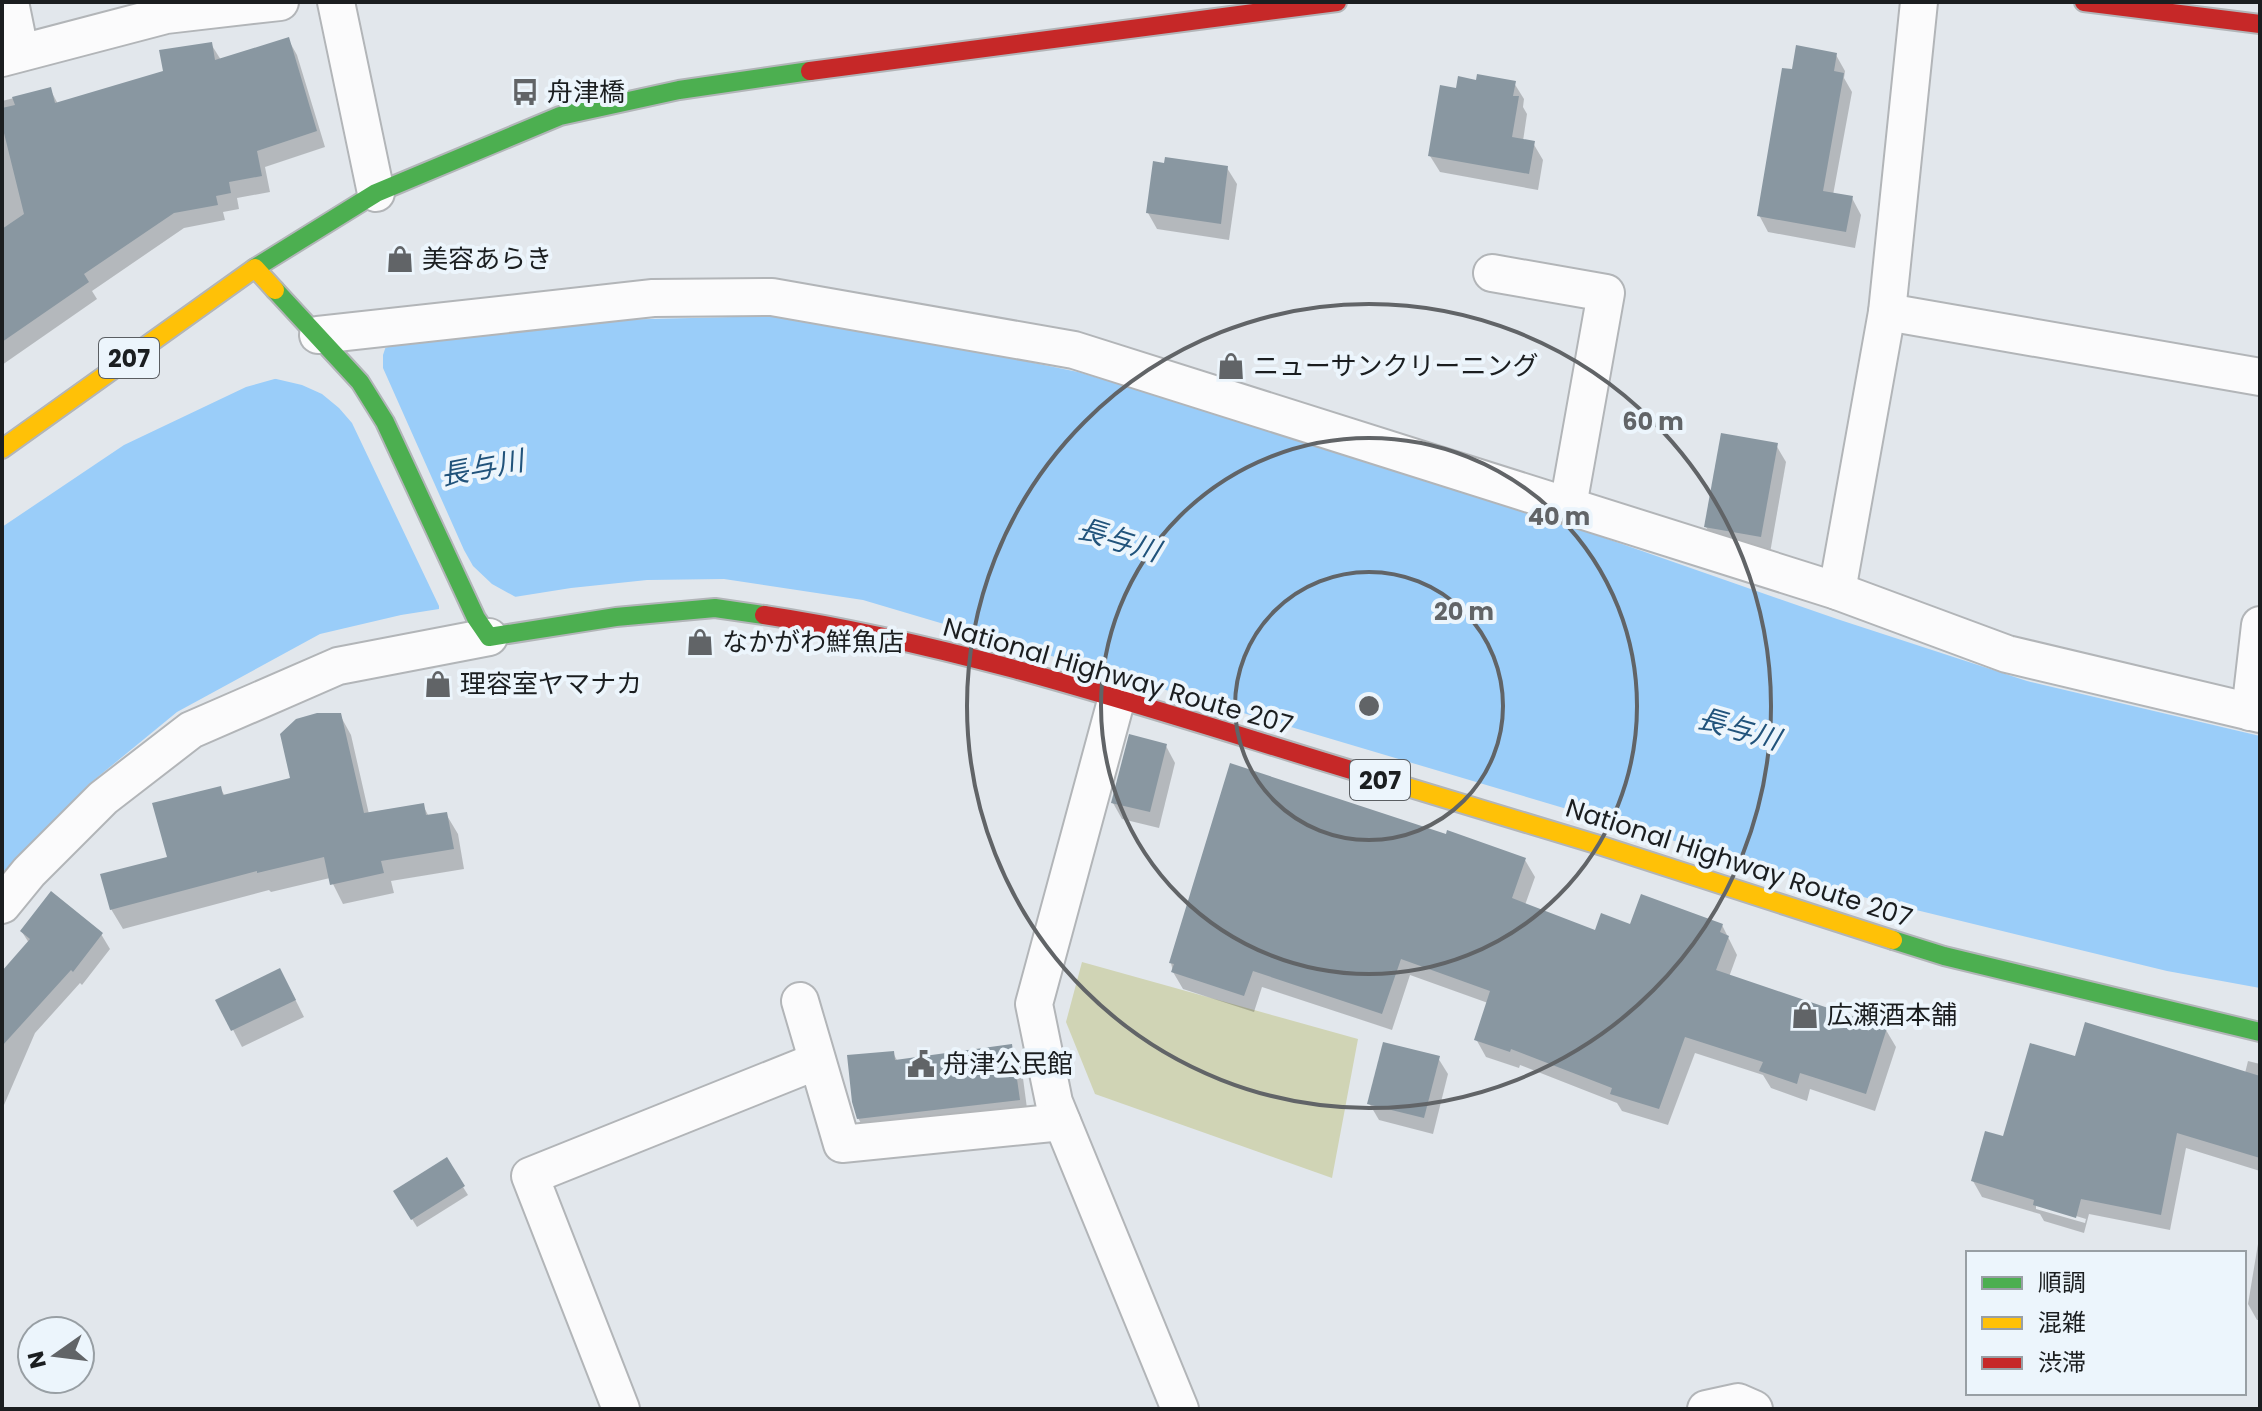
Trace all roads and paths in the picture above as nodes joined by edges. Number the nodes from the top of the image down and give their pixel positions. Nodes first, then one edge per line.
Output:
1 (10, 2) edge
2 (280, 2) edge
3 (336, 2) edge
4 (1337, 2) edge
5 (1919, 2) edge
6 (2084, 2) edge
7 (2260, 24) edge
8 (11, 55) edge
9 (376, 193) junction
10 (255, 268) junction
11 (1492, 273) dead end
12 (1887, 312) junction
13 (328, 346) junction
14 (2260, 377) edge
15 (2, 449) edge
16 (1568, 506) junction
17 (1837, 591) junction
18 (2260, 625) edge
19 (482, 628) junction
20 (1116, 701) junction
21 (2255, 713) edge
22 (2, 905) edge
23 (800, 1001) dead end
24 (2260, 1032) edge
25 (817, 1061) junction
26 (1062, 1122) junction
27 (621, 1409) edge
28 (1180, 1409) edge
29 (1706, 1409) edge
30 (1754, 1409) edge

1 - 8 street
2 - 8 street
3 - 9 street
4 - 9 main road
5 - 12 street
6 - 7 main road
9 - 10 main road
10 - 13 main road
10 - 15 main road, 207
11 - 16 street
12 - 14 street
12 - 17 street
13 - 16 street
13 - 19 main road
16 - 17 street
17 - 21 street
18 - 21 street
19 - 20 main road, National Highway Route 207 / 207
19 - 22 street
20 - 24 main road, National Highway Route 207 / 207
20 - 26 street
23 - 25 street
25 - 26 street
25 - 27 street
26 - 28 street
29 - 30 street

